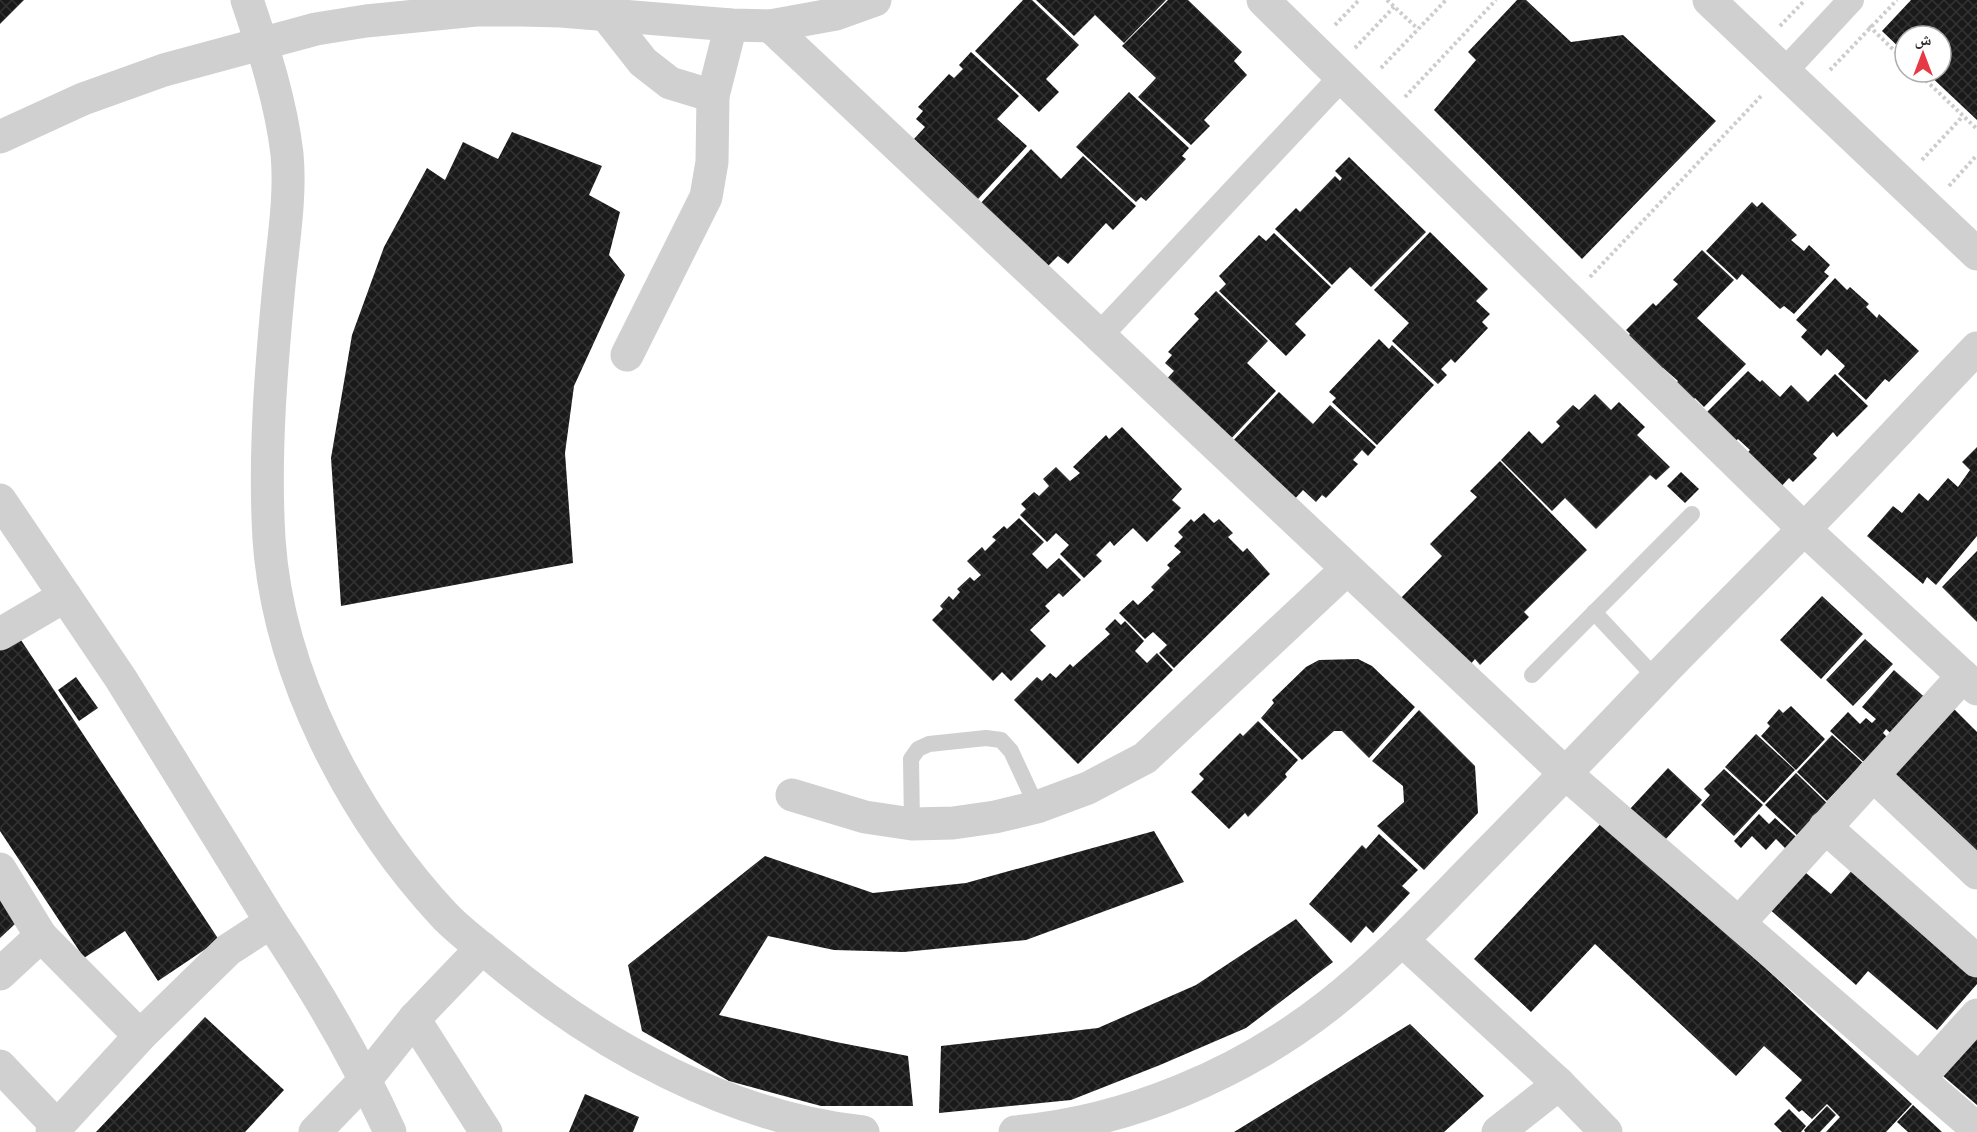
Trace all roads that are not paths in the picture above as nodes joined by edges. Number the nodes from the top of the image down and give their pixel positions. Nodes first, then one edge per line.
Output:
1 (247, 0) edge
2 (875, 0) edge
3 (1263, 0) edge
4 (1708, 0) edge
5 (1848, 2) edge
6 (523, 5) edge
7 (606, 15) junction
8 (731, 25) junction
9 (770, 26) junction
10 (262, 43) junction
11 (1338, 73) junction
12 (1795, 83) junction
13 (713, 96) junction
14 (0, 137) edge
15 (1977, 254) edge
16 (1100, 336) junction
17 (1977, 348) edge
18 (627, 355) dead end
19 (0, 500) edge
20 (1692, 514) dead end
21 (1804, 529) junction
22 (1347, 569) junction
23 (65, 596) junction
24 (1594, 612) junction
25 (0, 634) edge
26 (1532, 675) dead end
27 (1656, 678) junction
28 (1970, 682) edge
29 (1566, 774) junction
30 (1873, 775) junction
31 (792, 795) dead end
32 (1037, 807) junction
33 (912, 824) junction
34 (1826, 827) junction
35 (0, 869) edge
36 (1977, 873) edge
37 (272, 922) junction
38 (1738, 923) junction
39 (41, 936) junction
40 (1402, 940) junction
41 (482, 948) junction
42 (1977, 961) edge
43 (0, 974) edge
44 (1977, 1015) edge
45 (414, 1019) junction
46 (140, 1036) junction
47 (0, 1066) edge
48 (366, 1079) junction
49 (1919, 1079) junction
50 (1559, 1084) junction
51 (55, 1129) edge
52 (1977, 1129) edge
53 (1031, 1131) edge
54 (315, 1132) edge
55 (390, 1132) edge
56 (486, 1132) edge
57 (863, 1132) edge
58 (1498, 1132) edge
59 (1606, 1132) edge

1 - 10 street
2 - 9 street
3 - 11 street
4 - 12 street
5 - 12 street
6 - 7 street
6 - 10 street
7 - 8 street
7 - 13 street
8 - 9 street
8 - 13 street
9 - 16 street
10 - 14 street
10 - 41 street
11 - 16 street
11 - 21 street
12 - 15 street
13 - 18 street
16 - 22 street
17 - 21 street
19 - 23 street
20 - 24 lane
21 - 27 street
21 - 28 street
22 - 29 street
22 - 32 street
23 - 25 street
23 - 37 street
24 - 26 lane
24 - 27 lane
27 - 29 street
28 - 30 street
29 - 38 street
29 - 40 street
30 - 34 street
30 - 36 street
31 - 33 street
32 - 33 street
32 - 33 lane
34 - 38 street
34 - 42 street
35 - 39 street
37 - 46 street
37 - 48 street
38 - 49 street
39 - 43 street
39 - 46 street
40 - 50 street
40 - 53 street
41 - 45 street
41 - 57 street
44 - 49 street
45 - 48 street
45 - 56 street
46 - 51 street
47 - 51 street
48 - 54 street
48 - 55 street
49 - 52 street
50 - 58 street
50 - 59 street

